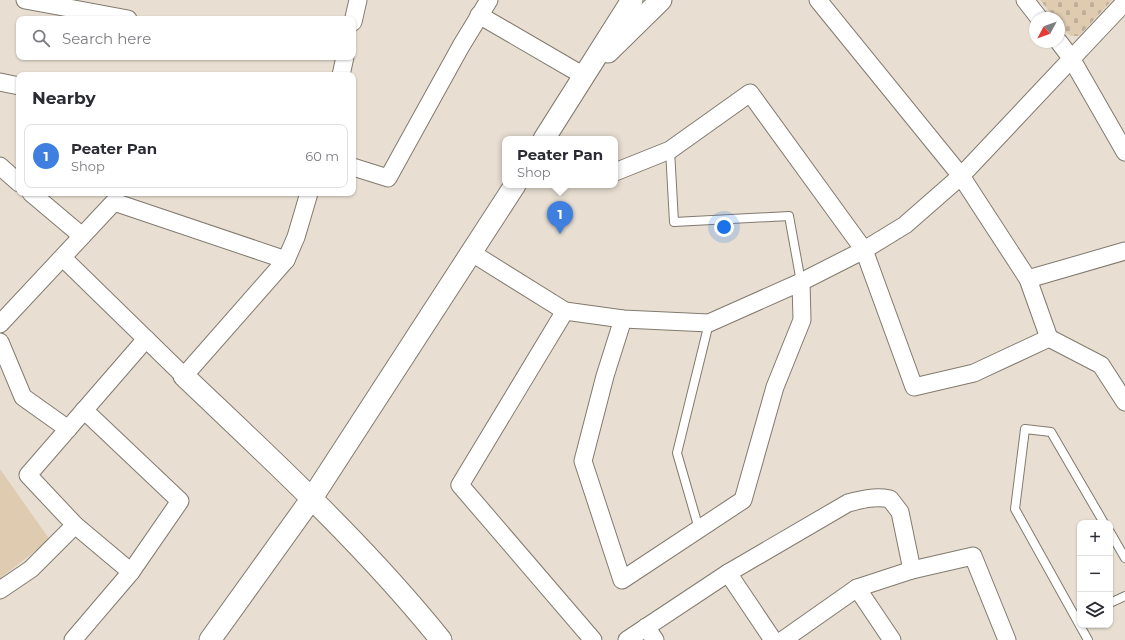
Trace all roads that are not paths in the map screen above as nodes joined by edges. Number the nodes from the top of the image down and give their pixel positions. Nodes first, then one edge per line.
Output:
1 (26, 0) edge
2 (358, 0) edge
3 (489, 0) edge
4 (632, 0) edge
5 (661, 0) edge
6 (818, 0) edge
7 (1025, 0) edge
8 (1125, 2) edge
9 (1035, 12) edge
10 (479, 15) junction
11 (112, 16) edge
12 (354, 16) edge
13 (1063, 48) edge
14 (1071, 58) junction
15 (584, 76) junction
16 (0, 82) edge
17 (16, 85) edge
18 (548, 136) edge
19 (670, 150) junction
20 (1125, 152) edge
21 (0, 166) edge
22 (356, 168) edge
23 (618, 171) edge
24 (961, 176) junction
25 (16, 180) edge
26 (513, 188) edge
27 (35, 196) edge
28 (307, 196) edge
29 (82, 236) junction
30 (864, 250) junction
31 (1125, 251) edge
32 (472, 253) junction
33 (63, 258) junction
34 (286, 260) junction
35 (1028, 279) junction
36 (802, 282) junction
37 (565, 311) junction
38 (623, 319) junction
39 (709, 323) junction
40 (0, 324) edge
41 (1049, 338) junction
42 (146, 339) junction
43 (0, 342) edge
44 (184, 376) junction
45 (1125, 402) edge
46 (84, 410) junction
47 (68, 429) junction
48 (312, 498) junction
49 (1102, 520) edge
50 (75, 525) junction
51 (699, 529) junction
52 (1113, 537) edge
53 (1125, 558) edge
54 (912, 570) junction
55 (131, 572) junction
56 (728, 573) junction
57 (856, 588) junction
58 (0, 590) edge
59 (1125, 596) edge
60 (1113, 602) edge
61 (1077, 615) edge
62 (1083, 628) edge
63 (650, 634) edge
64 (73, 640) edge
65 (210, 640) edge
66 (441, 640) edge
67 (593, 640) edge
68 (627, 640) edge
69 (773, 640) edge
70 (783, 640) edge
71 (892, 640) edge
72 (1007, 640) edge
73 (1088, 640) edge

1 - 11 street
2 - 12 street
3 - 10 street
4 - 15 street
5 - 15 street
6 - 24 street
7 - 9 street
8 - 14 street
10 - 15 street
10 - 22 street
13 - 14 street
14 - 20 street
14 - 24 street
15 - 18 street
16 - 17 street
19 - 23 street
19 - 30 street
19 - 36 lane
21 - 25 street
24 - 30 street
24 - 35 street
26 - 32 street
27 - 29 street
28 - 34 street
29 - 33 street
29 - 34 street
30 - 36 street
30 - 41 street
31 - 35 street
32 - 37 street
32 - 48 street
33 - 40 street
33 - 42 street
34 - 44 street
35 - 41 street
36 - 39 street
36 - 51 street
37 - 38 street
37 - 67 street
38 - 39 street
38 - 51 street
39 - 51 lane
41 - 45 street
42 - 44 street
42 - 46 street
43 - 47 street
44 - 48 street
46 - 47 street
46 - 55 street
47 - 50 street
48 - 65 street
48 - 66 street
49 - 61 lane
50 - 55 street
50 - 58 street
52 - 53 lane
54 - 56 street
54 - 57 street
54 - 72 street
55 - 64 street
56 - 63 street
56 - 69 street
57 - 70 street
57 - 71 street
59 - 60 lane
62 - 73 lane
63 - 68 street

